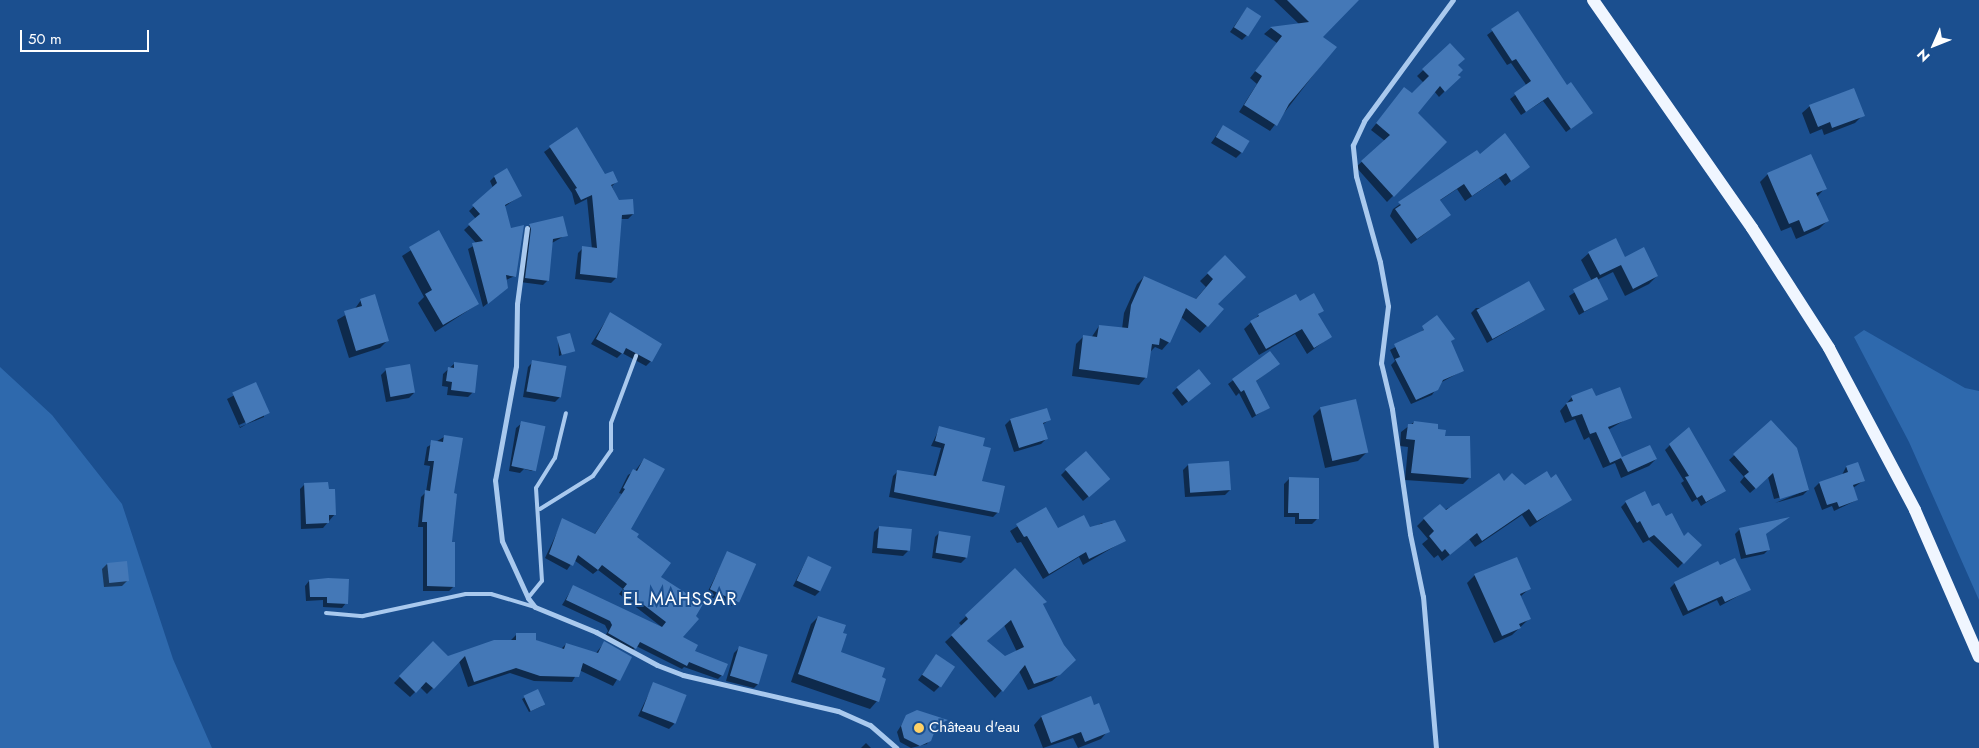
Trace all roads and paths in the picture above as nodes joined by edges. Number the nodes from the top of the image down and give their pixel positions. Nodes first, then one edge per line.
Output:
1 (1453, 0) edge
2 (1592, 0) edge
3 (527, 228) dead end
4 (636, 356) dead end
5 (566, 413) dead end
6 (540, 508) junction
7 (528, 598) junction
8 (535, 607) junction
9 (326, 613) dead end
10 (1979, 657) edge
11 (896, 748) edge
12 (1436, 748) edge

1 - 12 street
2 - 10 main road
3 - 7 street
4 - 6 lane
5 - 6 lane
6 - 7 lane
7 - 8 street
8 - 9 lane
8 - 11 street

